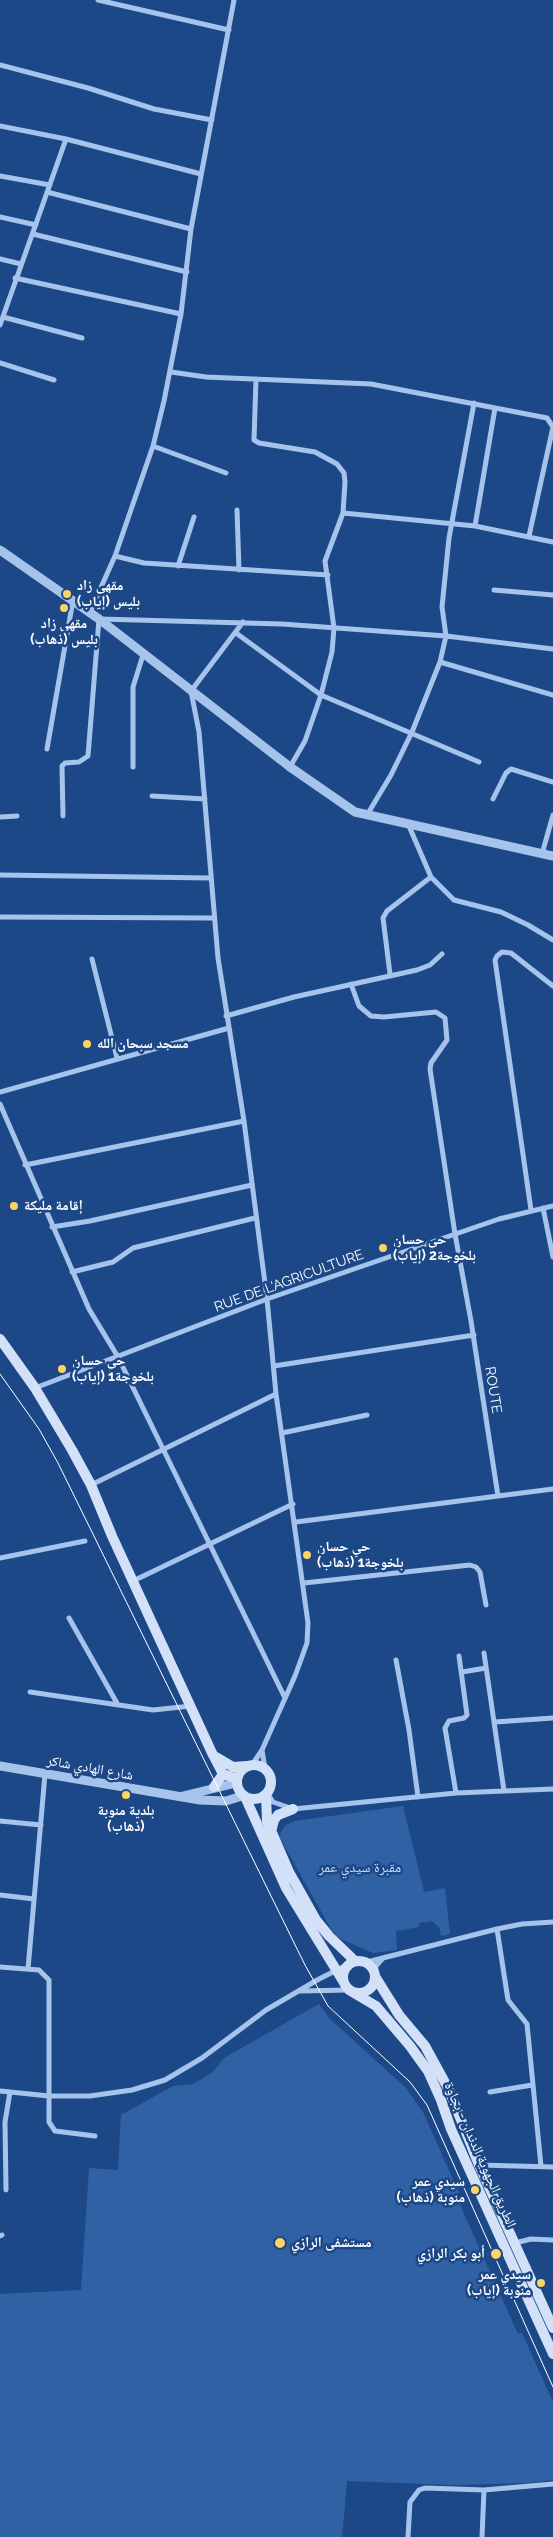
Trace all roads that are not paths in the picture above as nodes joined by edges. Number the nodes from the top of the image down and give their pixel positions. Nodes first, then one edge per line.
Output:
1 (98, 0) edge
2 (234, 0) edge
3 (228, 30) junction
4 (0, 65) edge
5 (212, 120) junction
6 (0, 126) edge
7 (66, 139) junction
8 (201, 174) junction
9 (0, 176) edge
10 (50, 185) junction
11 (47, 192) junction
12 (0, 217) edge
13 (36, 225) junction
14 (191, 229) junction
15 (33, 234) junction
16 (0, 259) edge
17 (21, 264) junction
18 (187, 272) junction
19 (16, 278) junction
20 (3, 307) edge
21 (181, 314) junction
22 (3, 317) junction
23 (0, 325) edge
24 (82, 338) dead end
25 (0, 363) edge
26 (171, 372) junction
27 (54, 380) dead end
28 (256, 380) junction
29 (474, 403) junction
30 (495, 408) junction
31 (153, 446) junction
32 (226, 473) dead end
33 (238, 510) dead end
34 (343, 513) junction
35 (194, 517) dead end
36 (451, 524) junction
37 (475, 526) junction
38 (528, 536) junction
39 (553, 542) edge
40 (0, 550) edge
41 (115, 556) junction
42 (178, 566) junction
43 (239, 570) junction
44 (328, 575) junction
45 (494, 590) dead end
46 (553, 595) edge
47 (73, 600) junction
48 (90, 612) junction
49 (99, 619) junction
50 (243, 622) junction
51 (334, 628) junction
52 (236, 633) junction
53 (446, 636) junction
54 (553, 649) edge
55 (143, 655) junction
56 (440, 662) junction
57 (191, 691) junction
58 (321, 695) junction
59 (553, 696) edge
60 (412, 732) junction
61 (47, 748) dead end
62 (479, 762) dead end
63 (133, 767) dead end
64 (290, 767) junction
65 (553, 782) edge
66 (152, 796) dead end
67 (205, 799) junction
68 (493, 800) dead end
69 (553, 815) edge
70 (0, 816) edge
71 (17, 816) dead end
72 (63, 816) dead end
73 (367, 816) junction
74 (409, 826) junction
75 (542, 854) junction
76 (553, 856) edge
77 (0, 875) edge
78 (431, 877) junction
79 (210, 878) junction
80 (0, 918) edge
81 (214, 918) junction
82 (553, 940) edge
83 (442, 954) dead end
84 (92, 959) dead end
85 (390, 974) junction
86 (351, 984) junction
87 (553, 986) edge
88 (226, 1016) junction
89 (229, 1028) junction
90 (117, 1058) junction
91 (0, 1092) edge
92 (0, 1104) edge
93 (244, 1121) junction
94 (25, 1164) junction
95 (252, 1185) junction
96 (553, 1206) edge
97 (543, 1208) junction
98 (531, 1210) junction
99 (255, 1218) junction
100 (52, 1227) junction
101 (455, 1234) junction
102 (553, 1257) edge
103 (72, 1272) junction
104 (267, 1299) junction
105 (474, 1335) junction
106 (0, 1339) edge
107 (118, 1357) junction
108 (274, 1366) junction
109 (36, 1388) junction
110 (276, 1394) junction
111 (367, 1415) dead end
112 (282, 1433) junction
113 (163, 1449) junction
114 (90, 1485) junction
115 (553, 1489) edge
116 (498, 1496) junction
117 (293, 1504) junction
118 (296, 1522) junction
119 (85, 1541) dead end
120 (209, 1543) junction
121 (0, 1558) edge
122 (134, 1581) junction
123 (304, 1583) junction
124 (486, 1606) dead end
125 (69, 1618) dead end
126 (484, 1653) dead end
127 (459, 1656) dead end
128 (396, 1660) dead end
129 (486, 1668) junction
130 (462, 1672) junction
131 (30, 1692) dead end
132 (286, 1698) junction
133 (118, 1705) junction
134 (191, 1705) junction
135 (553, 1718) edge
136 (495, 1722) junction
137 (262, 1750) junction
138 (212, 1753) junction
139 (0, 1766) edge
140 (250, 1766) junction
141 (266, 1769) junction
142 (45, 1774) junction
143 (223, 1774) junction
144 (236, 1781) junction
145 (214, 1787) junction
146 (553, 1789) edge
147 (504, 1791) junction
148 (456, 1793) junction
149 (267, 1794) junction
150 (175, 1797) junction
151 (244, 1797) junction
152 (418, 1797) junction
153 (293, 1810) junction
154 (0, 1821) edge
155 (41, 1825) junction
156 (271, 1833) junction
157 (0, 1895) edge
158 (34, 1899) junction
159 (553, 1922) edge
160 (497, 1929) junction
161 (383, 1958) junction
162 (352, 1962) junction
163 (367, 1962) junction
164 (0, 1967) edge
165 (28, 1969) junction
166 (336, 1969) junction
167 (376, 1976) junction
168 (343, 1981) junction
169 (349, 1990) junction
170 (297, 1991) junction
171 (532, 2086) junction
172 (0, 2091) edge
173 (10, 2092) junction
174 (490, 2092) dead end
175 (49, 2096) junction
176 (95, 2136) dead end
177 (474, 2166) junction
178 (541, 2166) junction
179 (553, 2167) edge
180 (6, 2190) dead end
181 (553, 2240) edge
182 (515, 2243) junction
183 (553, 2328) edge
184 (553, 2354) edge
185 (553, 2484) edge
186 (484, 2490) junction
187 (408, 2537) edge
188 (482, 2537) edge

1 - 3 street
2 - 3 street
3 - 5 street
4 - 5 street
5 - 8 street
6 - 7 street
7 - 8 street
7 - 10 street
8 - 14 street
9 - 10 street
10 - 11 street
11 - 13 street
11 - 14 street
12 - 13 street
13 - 15 street
14 - 18 street
15 - 17 street
15 - 18 street
16 - 17 street
17 - 19 street
18 - 21 street
19 - 20 street
19 - 21 street
20 - 22 street
21 - 26 street
22 - 23 street
22 - 24 street
25 - 27 street
26 - 28 street
26 - 31 street
28 - 29 street
28 - 34 street
29 - 30 street
29 - 36 street
30 - 37 street
30 - 38 street
31 - 32 street
31 - 41 street
33 - 43 street
34 - 36 street
34 - 44 street
35 - 42 street
36 - 37 street
36 - 53 street
37 - 38 street
38 - 39 street
40 - 47 street
41 - 42 street
41 - 48 street
42 - 43 street
43 - 44 street
44 - 51 street
45 - 46 street
47 - 48 street
47 - 61 street
48 - 49 street
49 - 50 street
49 - 55 street
49 - 72 street
50 - 51 street
50 - 52 street
51 - 53 street
51 - 58 street
52 - 57 street
52 - 58 street
53 - 54 street
53 - 56 street
55 - 57 street
55 - 63 street
56 - 59 street
56 - 60 street
57 - 64 street
57 - 67 street
58 - 60 street
58 - 64 street
60 - 62 street
60 - 73 street
64 - 73 street
65 - 68 street
66 - 67 street
67 - 79 street
69 - 75 street
70 - 71 street
73 - 74 street
74 - 75 street
74 - 78 street
75 - 76 street
77 - 79 street
78 - 82 street
78 - 85 street
79 - 81 street
80 - 81 street
81 - 88 street
83 - 85 street
84 - 90 street
85 - 86 street
86 - 88 street
86 - 101 street, ROUTE
87 - 98 street
88 - 89 street
89 - 90 street
89 - 93 street
90 - 91 street
92 - 94 street
93 - 94 street
93 - 95 street
94 - 100 street
95 - 99 street
95 - 100 street
96 - 97 street, RUE DE L'AGRICULTURE
97 - 98 street, RUE DE L'AGRICULTURE
97 - 102 street
98 - 101 street, RUE DE L'AGRICULTURE
99 - 103 street
99 - 104 street
100 - 103 street
101 - 104 street, RUE DE L'AGRICULTURE
101 - 105 street, ROUTE
103 - 107 street
104 - 107 street, RUE DE L'AGRICULTURE
104 - 108 street
105 - 108 street
105 - 116 street, ROUTE
106 - 109 main road
107 - 109 street, RUE DE L'AGRICULTURE
107 - 113 street
108 - 110 street
109 - 114 main road
110 - 112 street
110 - 113 street
111 - 112 street
112 - 117 street
113 - 114 street
113 - 120 street
114 - 122 main road
115 - 116 street
116 - 118 street
117 - 118 street
117 - 120 street
118 - 123 street
119 - 121 street
120 - 122 street
120 - 132 street
122 - 134 main road
123 - 124 street
123 - 132 street
125 - 133 street
126 - 129 street
127 - 130 street
128 - 152 street
129 - 130 street
129 - 136 street
130 - 148 street
131 - 133 street
132 - 137 street
133 - 134 street
134 - 138 main road
135 - 136 street
136 - 147 street
137 - 140 street
137 - 141 street
138 - 140 main road
138 - 143 main road
139 - 142 street, شارع الهادي شاكر
140 - 141 main road
140 - 144 main road
141 - 149 main road
142 - 150 street, شارع الهادي شاكر
142 - 155 street
143 - 144 main road
143 - 145 main road
144 - 145 street, شارع الهادي شاكر
144 - 151 main road
145 - 150 street, شارع الهادي شاكر
146 - 147 street
147 - 148 street
148 - 152 street
149 - 151 main road
149 - 153 street
149 - 156 main road
150 - 151 street, شارع الهادي شاكر
151 - 166 main road
152 - 153 street
153 - 156 main road
154 - 155 street
155 - 158 street
156 - 162 main road
157 - 158 street
158 - 165 street
159 - 160 street
160 - 161 street
160 - 171 street
161 - 163 street
161 - 167 street
162 - 163 main road
162 - 166 street
162 - 168 main road
163 - 167 main road
164 - 165 street
165 - 175 street
166 - 168 main road
166 - 170 street
167 - 169 main road
167 - 177 main road, الطريق الجهوية الدندان - بجاوة
168 - 169 main road
169 - 170 street
169 - 177 main road, الطريق الجهوية الدندان - بجاوة
170 - 175 street
171 - 174 street
171 - 178 street
172 - 173 street
173 - 175 street
173 - 180 street
175 - 176 street
177 - 178 street
177 - 182 main road, الطريق الجهوية الدندان - بجاوة
177 - 184 main road, الطريق الجهوية الدندان - بجاوة
178 - 179 street
181 - 182 street
182 - 183 main road, الطريق الجهوية الدندان - بجاوة
185 - 186 street
186 - 187 street
186 - 188 street

